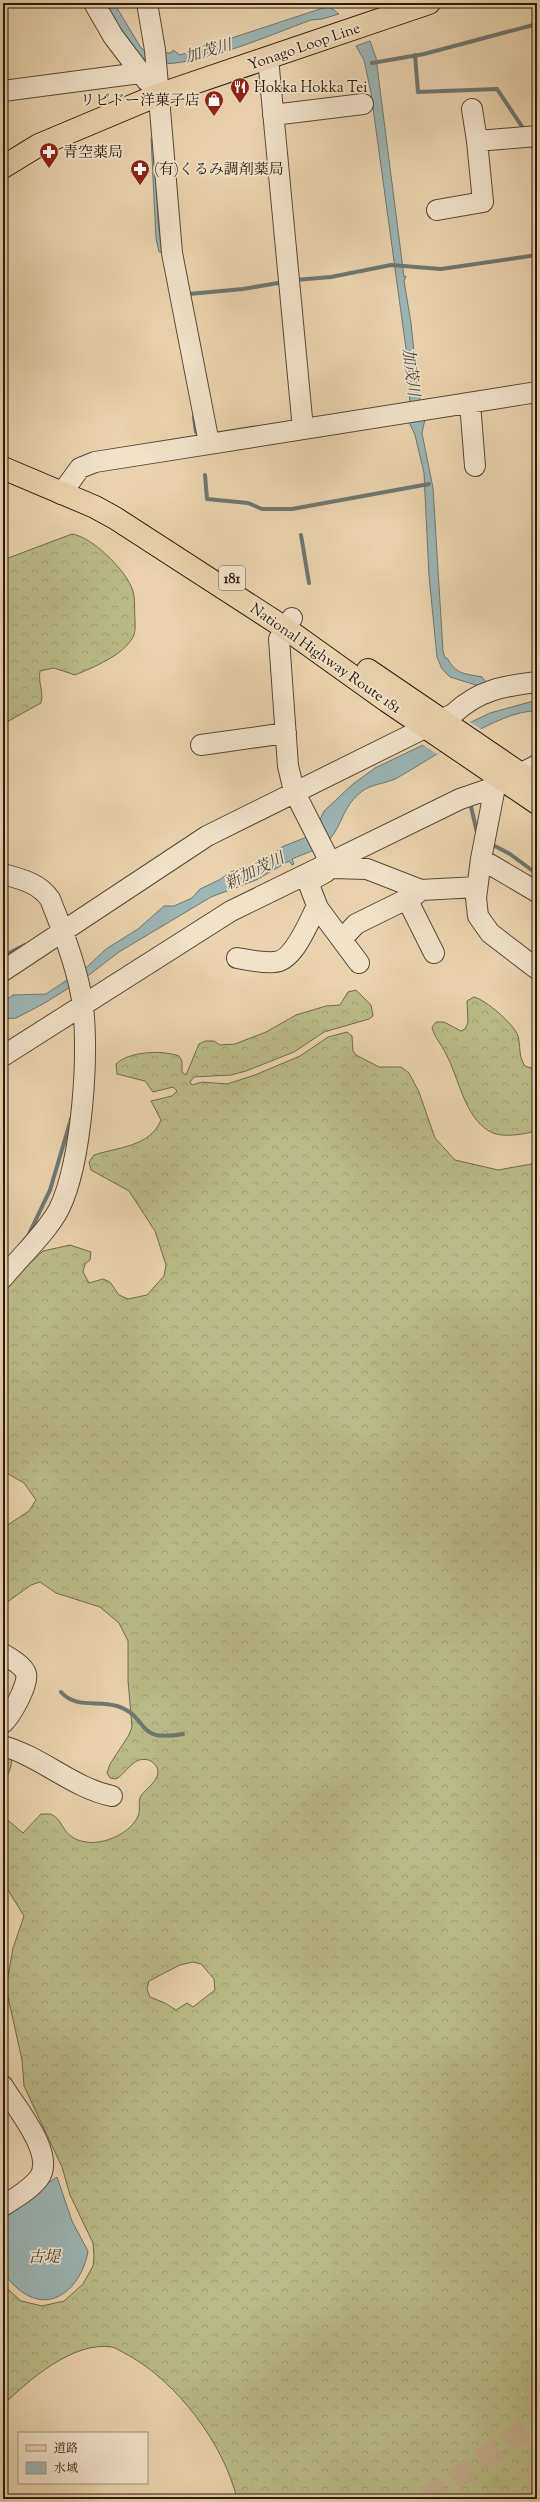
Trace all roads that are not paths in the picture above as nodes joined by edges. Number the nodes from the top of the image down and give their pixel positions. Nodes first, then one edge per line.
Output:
1 (94, 3) edge
2 (147, 3) edge
3 (429, 3) edge
4 (268, 58) junction
5 (140, 73) junction
6 (3, 91) edge
7 (158, 95) junction
8 (363, 104) dead end
9 (472, 109) dead end
10 (273, 115) junction
11 (537, 136) edge
12 (477, 142) junction
13 (3, 167) edge
14 (437, 210) dead end
15 (537, 392) edge
16 (470, 403) junction
17 (303, 429) junction
18 (209, 443) junction
19 (3, 454) edge
20 (475, 466) dead end
21 (3, 468) edge
22 (64, 489) junction
23 (288, 623) junction
24 (537, 682) edge
25 (438, 725) junction
26 (286, 733) junction
27 (201, 745) dead end
28 (515, 779) edge
29 (296, 794) junction
30 (537, 803) edge
31 (481, 860) junction
32 (330, 861) junction
33 (3, 874) edge
34 (477, 887) junction
35 (537, 892) edge
36 (414, 894) junction
37 (317, 906) junction
38 (63, 936) junction
39 (342, 939) junction
40 (434, 953) dead end
41 (237, 958) dead end
42 (359, 963) dead end
43 (537, 969) edge
44 (3, 971) edge
45 (82, 1000) junction
46 (3, 1056) edge
47 (3, 1278) edge
48 (3, 1654) edge
49 (3, 1723) edge
50 (3, 1746) edge
51 (112, 1796) dead end
52 (3, 2086) edge
53 (3, 2206) edge

1 - 5 street
2 - 7 street
3 - 4 main road, Yonago Loop Line
4 - 7 main road, Yonago Loop Line
4 - 10 street
5 - 6 street
5 - 7 street
7 - 13 main road, Yonago Loop Line
7 - 18 street
8 - 10 street
9 - 12 street
10 - 17 street
11 - 12 street
12 - 14 street
15 - 16 street
16 - 17 street
16 - 20 street
17 - 18 street
18 - 22 street
19 - 22 main road, National Highway Route 181 / 181
21 - 22 main road, National Highway Route 181 / 181
22 - 23 main road, National Highway Route 181 / 181
23 - 25 main road, National Highway Route 181 / 181
23 - 26 street
24 - 25 street
25 - 28 main road, National Highway Route 181 / 181
25 - 29 street
26 - 27 street
26 - 29 street
28 - 30 main road, National Highway Route 181 / 181
28 - 31 street
28 - 32 street
29 - 32 street
29 - 38 street
31 - 34 street
31 - 35 street
32 - 36 street
32 - 37 street
32 - 45 street
33 - 38 street
34 - 36 street
34 - 43 street
36 - 39 street
36 - 40 street
37 - 39 street
37 - 41 street
38 - 44 street
38 - 45 street
39 - 42 street
45 - 46 street
45 - 47 street
48 - 49 street
50 - 51 street
52 - 53 street

